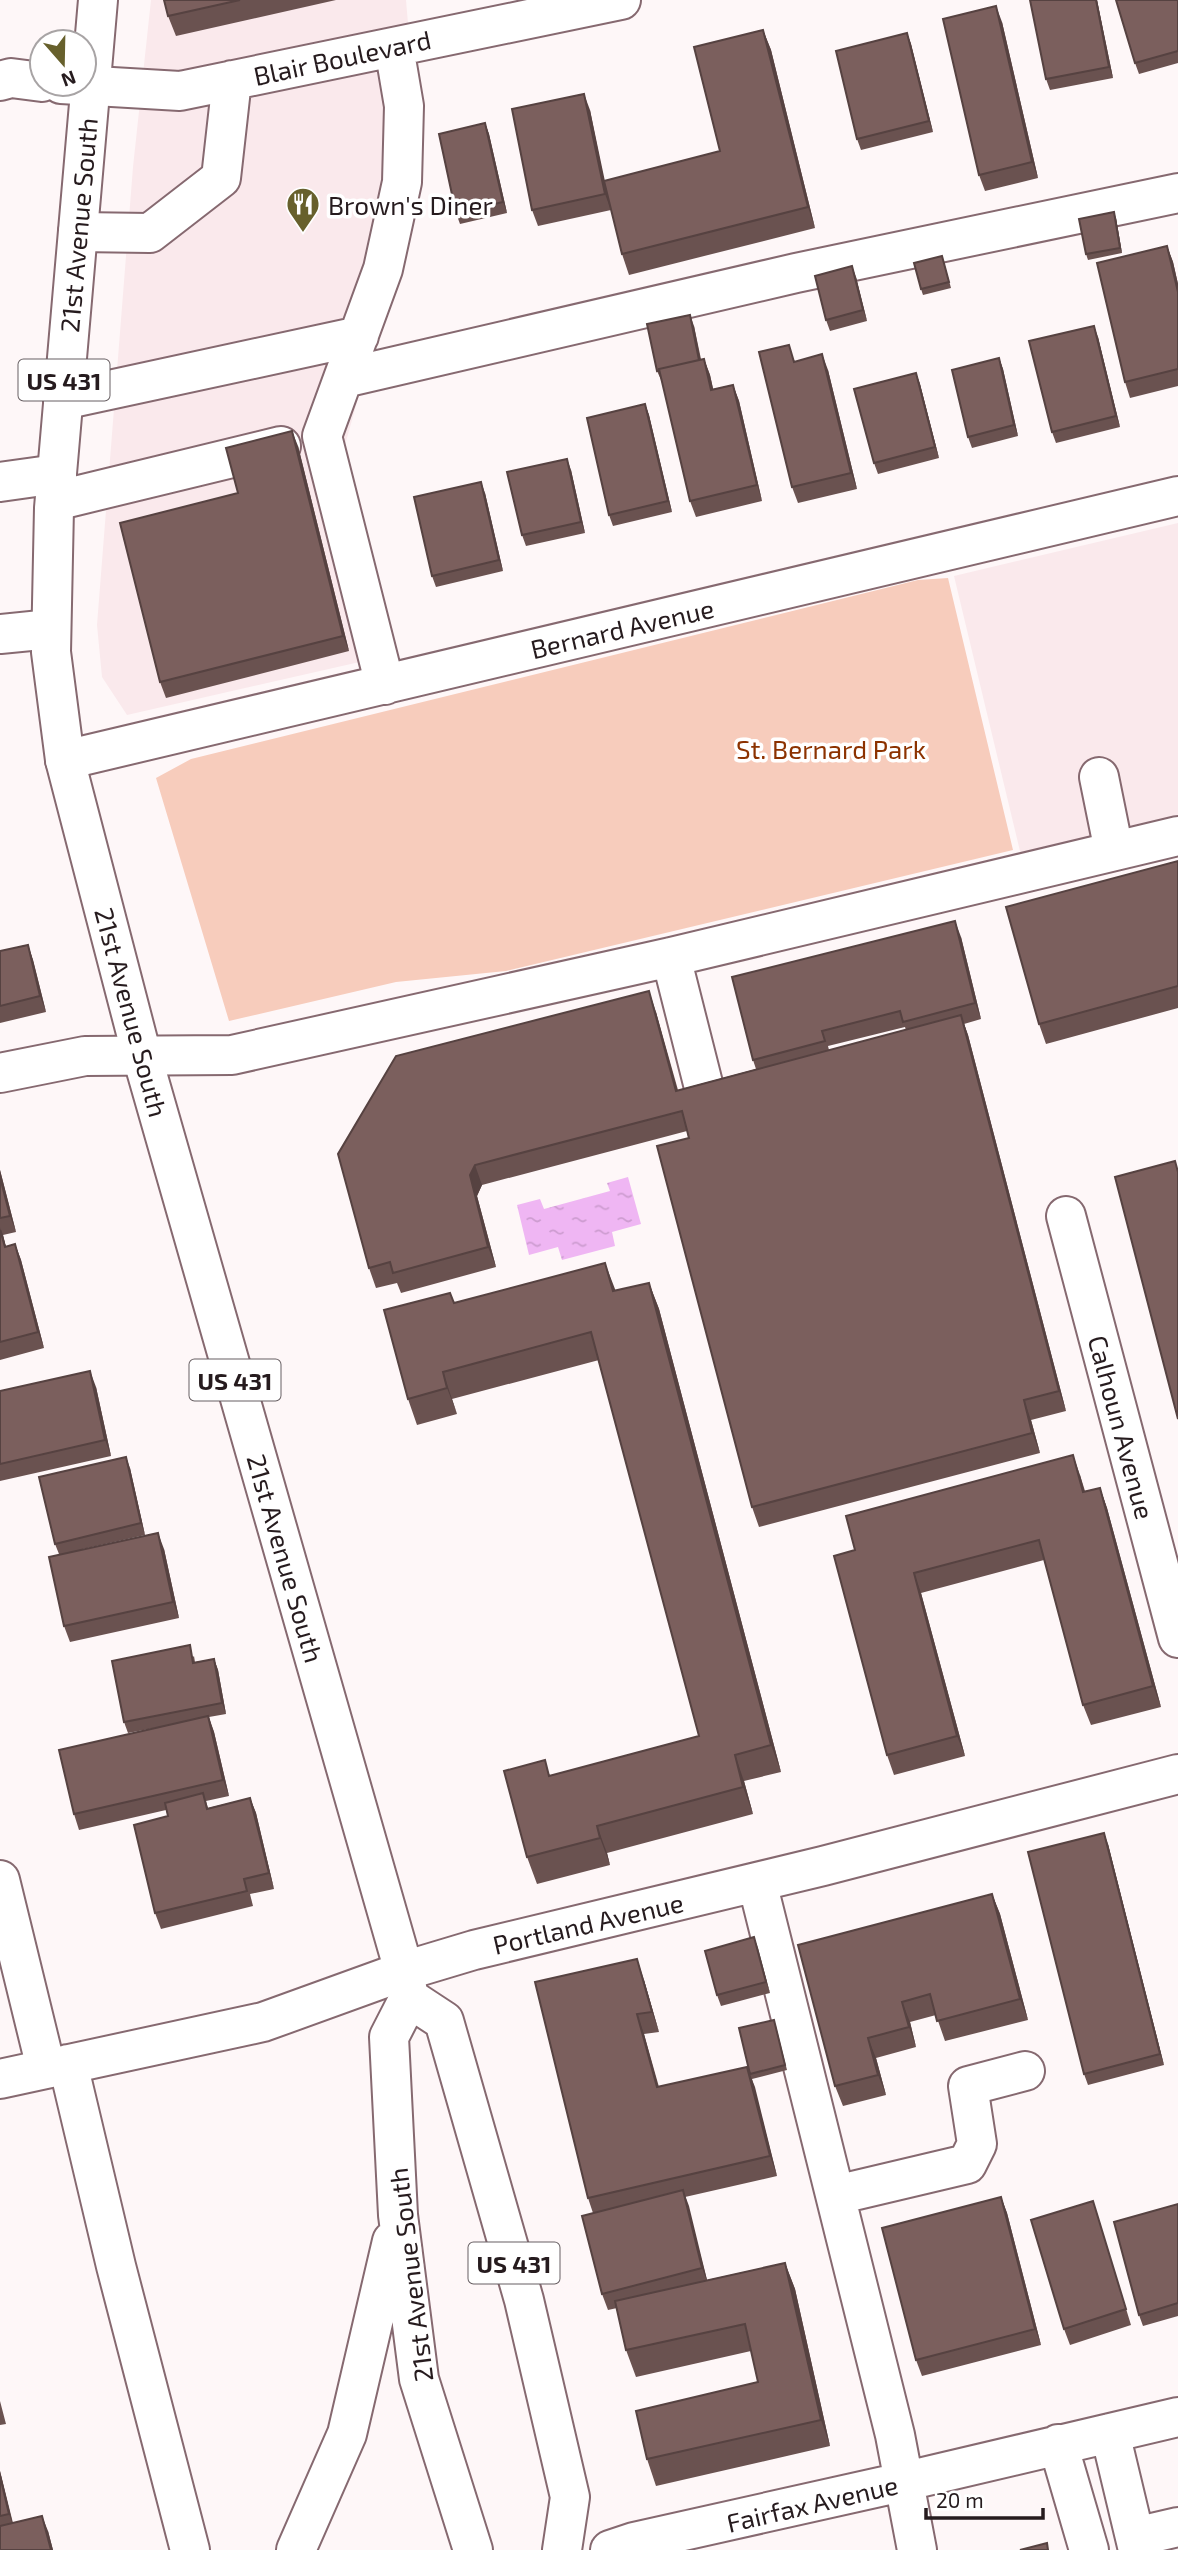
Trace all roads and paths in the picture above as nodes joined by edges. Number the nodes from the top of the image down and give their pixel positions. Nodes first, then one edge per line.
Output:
1 (98, 0) edge
2 (621, 0) edge
3 (91, 28) edge
4 (394, 47) junction
5 (28, 80) edge
6 (232, 80) junction
7 (0, 81) edge
8 (98, 87) edge
9 (76, 98) edge
10 (1178, 193) edge
11 (78, 232) junction
12 (359, 336) junction
13 (344, 378) junction
14 (63, 400) junction
15 (322, 436) junction
16 (0, 482) edge
17 (56, 488) junction
18 (1178, 496) edge
19 (51, 629) junction
20 (0, 634) edge
21 (385, 685) junction
22 (65, 760) junction
23 (1098, 777) dead end
24 (1178, 835) edge
25 (1114, 850) junction
26 (682, 954) junction
27 (142, 1056) junction
28 (0, 1073) edge
29 (735, 1152) edge
30 (1066, 1216) dead end
31 (1178, 1638) edge
32 (1178, 1774) edge
33 (0, 1880) edge
34 (757, 1882) junction
35 (407, 1984) junction
36 (57, 2066) junction
37 (1025, 2071) dead end
38 (0, 2079) edge
39 (836, 2195) junction
40 (398, 2215) junction
41 (1178, 2417) edge
42 (1110, 2433) junction
43 (1058, 2444) junction
44 (902, 2482) junction
45 (1178, 2527) edge
46 (683, 2541) edge
47 (1137, 2543) edge
48 (190, 2550) edge
49 (296, 2550) edge
50 (473, 2550) edge
51 (562, 2550) edge
52 (610, 2550) edge
53 (918, 2550) edge
54 (1089, 2550) edge

1 - 3 street, 21st Avenue South / US 431
2 - 4 street, Blair Boulevard
4 - 6 street, Blair Boulevard
4 - 12 street
5 - 7 street
6 - 8 street, Blair Boulevard
6 - 11 street
9 - 11 street, 21st Avenue South / US 431
10 - 13 street
11 - 14 street, 21st Avenue South / US 431
12 - 13 street
12 - 14 street
13 - 15 street
14 - 17 street, 21st Avenue South / US 431
15 - 17 street
15 - 21 street
16 - 17 street
17 - 19 street, 21st Avenue South / US 431
18 - 21 street, Bernard Avenue
19 - 20 street
19 - 22 street, 21st Avenue South / US 431
21 - 22 street, Bernard Avenue
22 - 27 street, 21st Avenue South / US 431
23 - 25 street
24 - 25 street
25 - 26 street
26 - 27 street
26 - 29 street
27 - 28 street
27 - 35 street, 21st Avenue South / US 431
30 - 31 street, Calhoun Avenue
32 - 34 street, Portland Avenue
33 - 36 street
34 - 35 street, Portland Avenue
34 - 39 street
35 - 36 street, Portland Avenue
35 - 40 street, 21st Avenue South
35 - 51 street, US 431
36 - 38 street, Portland Avenue
36 - 48 street
37 - 39 street
39 - 44 street
40 - 49 street
40 - 50 street, 21st Avenue South
41 - 42 street, Fairfax Avenue
42 - 43 street, Fairfax Avenue
42 - 47 street
43 - 44 street, Fairfax Avenue
43 - 54 street
44 - 46 street, Fairfax Avenue
44 - 53 street
45 - 47 street
46 - 52 street, Fairfax Avenue

